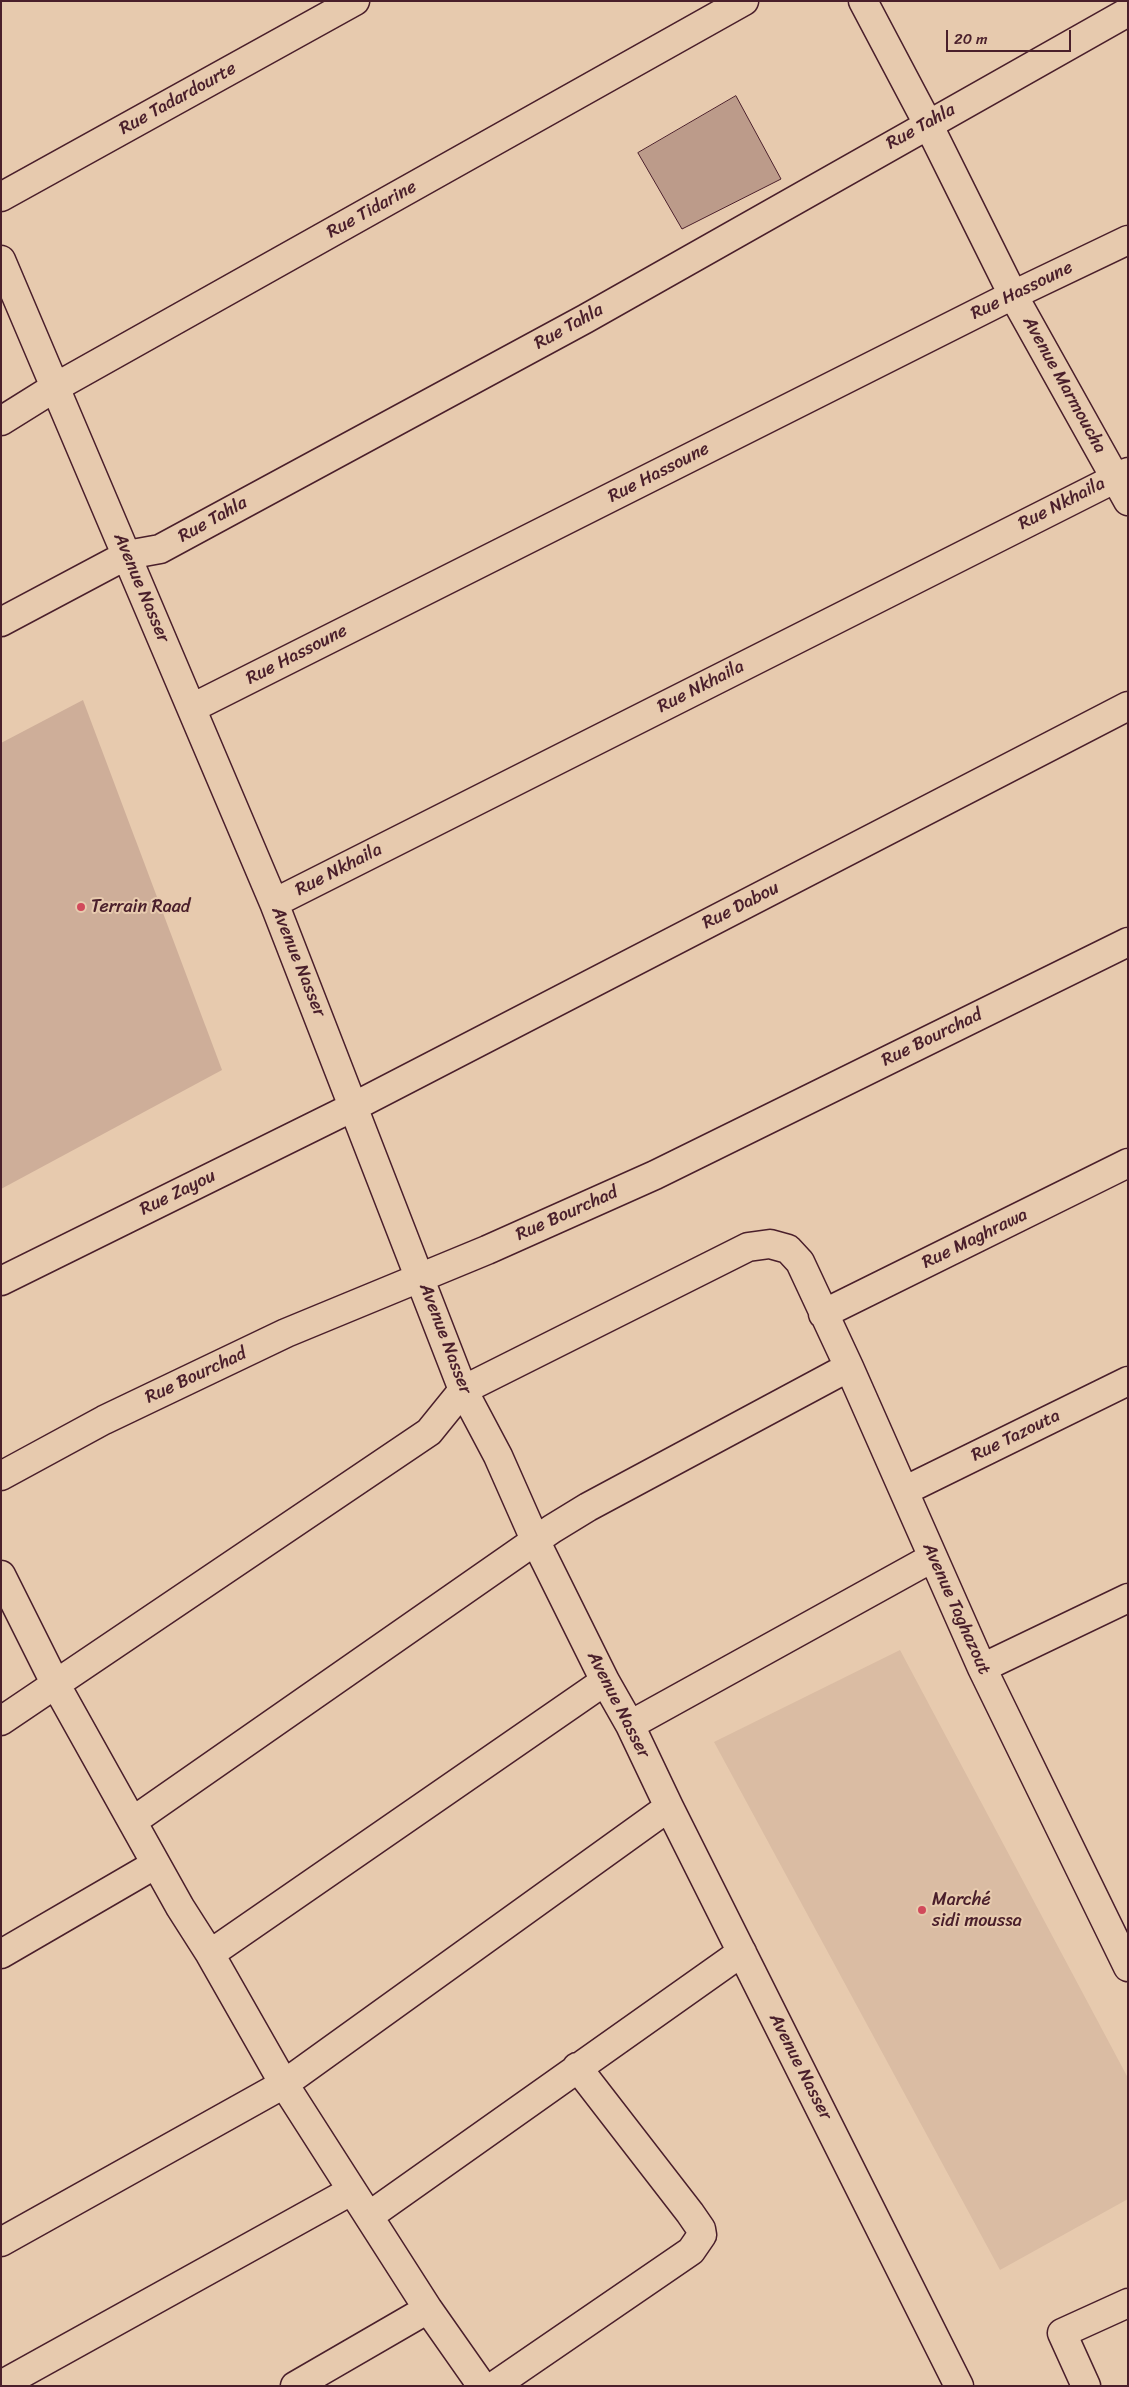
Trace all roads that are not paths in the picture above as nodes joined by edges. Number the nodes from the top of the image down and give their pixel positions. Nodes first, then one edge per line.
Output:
1 (355, 1) edge
2 (744, 1) edge
3 (863, 1) edge
4 (1128, 12) edge
5 (928, 124) junction
6 (1, 197) edge
7 (1128, 240) edge
8 (1, 260) edge
9 (1013, 295) junction
10 (54, 388) junction
11 (1, 420) edge
12 (1124, 483) edge
13 (127, 555) junction
14 (1, 622) edge
15 (1128, 706) edge
16 (192, 708) junction
17 (274, 903) junction
18 (1128, 942) edge
19 (355, 1106) junction
20 (1128, 1163) edge
21 (421, 1277) junction
22 (1, 1281) edge
23 (823, 1314) junction
24 (849, 1367) junction
25 (1128, 1381) edge
26 (463, 1390) junction
27 (1, 1476) edge
28 (904, 1491) junction
29 (536, 1542) junction
30 (932, 1558) junction
31 (1, 1575) edge
32 (1128, 1598) edge
33 (982, 1668) junction
34 (605, 1681) junction
35 (56, 1684) junction
36 (1, 1721) edge
37 (630, 1725) junction
38 (669, 1807) junction
39 (133, 1820) junction
40 (156, 1864) junction
41 (742, 1952) junction
42 (1, 1954) edge
43 (210, 1954) junction
44 (1128, 1967) edge
45 (576, 2067) junction
46 (284, 2084) junction
47 (351, 2191) junction
48 (368, 2216) junction
49 (1, 2242) edge
50 (1128, 2303) edge
51 (428, 2309) junction
52 (1, 2384) edge
53 (296, 2386) edge
54 (482, 2386) edge
55 (494, 2386) edge
56 (959, 2386) edge
57 (1086, 2386) edge

1 - 6 street, Rue Tadardourte
2 - 10 street, Rue Tidarine
3 - 5 street, Avenue Marmoucha
4 - 5 street, Rue Tahla
5 - 9 street, Avenue Marmoucha
5 - 13 street, Rue Tahla
7 - 9 street, Rue Hassoune
8 - 10 street, Avenue Nasser
9 - 12 street, Avenue Marmoucha
9 - 16 street, Rue Hassoune
10 - 11 street, Rue Tidarine
10 - 13 street, Avenue Nasser
12 - 17 street, Rue Nkhaila
13 - 14 street, Rue Tahla
13 - 16 street, Avenue Nasser
15 - 19 street, Rue Dabou
16 - 17 street, Avenue Nasser
17 - 19 street, Avenue Nasser
18 - 21 street, Rue Bourchad
19 - 21 street, Avenue Nasser
19 - 22 street, Rue Zayou
20 - 23 street, Rue Maghrawa
21 - 26 street, Avenue Nasser
21 - 27 street, Rue Bourchad
23 - 24 street, Avenue Taghazout
23 - 26 street, Avenue Taghazout
24 - 28 street, Avenue Taghazout
24 - 29 street
25 - 28 street, Rue Tazouta
26 - 29 street, Avenue Nasser
26 - 35 street
28 - 30 street, Avenue Taghazout
29 - 34 street, Avenue Nasser
29 - 39 street
30 - 33 street, Avenue Taghazout
30 - 37 street
31 - 35 street
32 - 33 street
33 - 44 street, Avenue Taghazout
34 - 37 street, Avenue Nasser
34 - 43 street
35 - 36 street
35 - 39 street
37 - 38 street, Avenue Nasser
38 - 41 street, Avenue Nasser
38 - 46 street
39 - 40 street
40 - 42 street
40 - 43 street
41 - 45 street
41 - 56 street, Avenue Nasser
43 - 46 street
45 - 48 street
45 - 55 street
46 - 47 street
46 - 49 street
47 - 48 street
47 - 52 street
48 - 51 street
50 - 57 street
51 - 53 street
51 - 54 street

